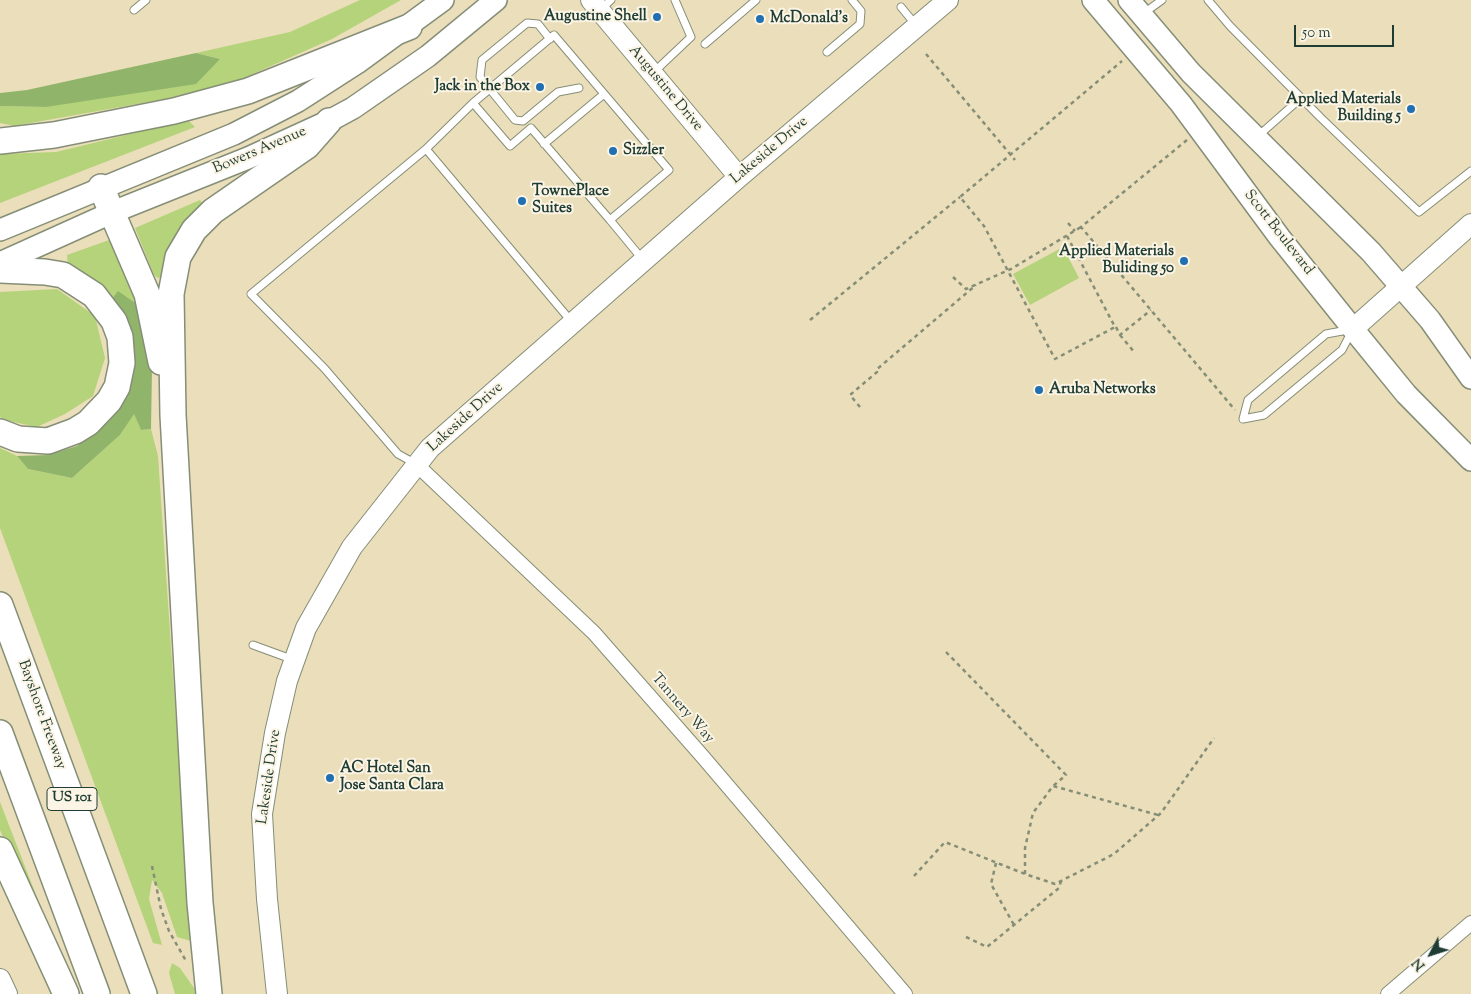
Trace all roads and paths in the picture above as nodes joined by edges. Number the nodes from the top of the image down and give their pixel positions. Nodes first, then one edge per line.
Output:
1 (146, 0) edge
2 (442, 0) edge
3 (496, 0) edge
4 (675, 0) edge
5 (756, 0) edge
6 (852, 0) edge
7 (948, 0) edge
8 (1093, 0) edge
9 (1162, 0) edge
10 (1208, 0) edge
11 (600, 3) edge
12 (901, 7) dead end
13 (1135, 8) edge
14 (134, 10) dead end
15 (917, 26) junction
16 (409, 27) junction
17 (550, 39) junction
18 (705, 44) dead end
19 (828, 52) dead end
20 (926, 54) dead end
21 (1127, 58) dead end
22 (652, 74) junction
23 (579, 88) dead end
24 (490, 89) junction
25 (604, 94) junction
26 (1301, 98) junction
27 (473, 103) junction
28 (329, 121) junction
29 (1190, 137) dead end
30 (1256, 138) junction
31 (0, 141) edge
32 (544, 144) junction
33 (426, 149) junction
34 (1010, 155) junction
35 (1015, 160) dead end
36 (1471, 171) edge
37 (739, 177) junction
38 (101, 187) junction
39 (960, 197) junction
40 (113, 212) junction
41 (610, 220) junction
42 (1068, 223) dead end
43 (1471, 224) edge
44 (1081, 227) junction
45 (0, 230) edge
46 (1075, 231) junction
47 (1067, 236) junction
48 (644, 262) junction
49 (0, 263) edge
50 (0, 270) edge
51 (1008, 270) junction
52 (953, 277) dead end
53 (976, 285) junction
54 (1402, 287) junction
55 (1150, 310) junction
56 (810, 320) dead end
57 (573, 323) junction
58 (1115, 327) junction
59 (1353, 329) junction
60 (1120, 335) junction
61 (1135, 353) dead end
62 (1471, 378) edge
63 (860, 407) dead end
64 (173, 415) junction
65 (1243, 419) junction
66 (0, 432) edge
67 (1471, 460) edge
68 (416, 464) junction
69 (0, 605) edge
70 (253, 645) dead end
71 (946, 652) dead end
72 (294, 660) junction
73 (0, 733) edge
74 (1214, 738) dead end
75 (1054, 786) junction
76 (1158, 815) junction
77 (0, 850) edge
78 (996, 863) junction
79 (152, 866) dead end
80 (1025, 874) junction
81 (914, 876) dead end
82 (1061, 881) junction
83 (1471, 923) edge
84 (1014, 925) junction
85 (966, 937) dead end
86 (190, 966) dead end
87 (66, 994) edge
88 (97, 994) edge
89 (144, 994) edge
90 (209, 994) edge
91 (277, 994) edge
92 (905, 994) edge
93 (1388, 994) edge

1 - 14 lane
2 - 16 main road, Bowers Avenue
3 - 28 main road, Bowers Avenue
4 - 22 lane
5 - 18 lane
6 - 19 lane
7 - 15 street, Lakeside Drive
8 - 59 main road, Scott Boulevard
9 - 13 lane
10 - 26 lane
11 - 22 street, Augustine Drive
12 - 15 lane
13 - 30 main road
15 - 37 street, Lakeside Drive
16 - 31 highway
16 - 38 main road, Bowers Avenue
17 - 24 lane
17 - 24 lane
17 - 25 lane
20 - 34 path
21 - 34 path
22 - 37 street, Augustine Drive
23 - 24 lane
24 - 27 lane
25 - 32 lane
25 - 41 lane
26 - 30 lane
26 - 36 lane
27 - 32 lane
27 - 33 lane
28 - 40 main road, Bowers Avenue
28 - 64 highway
29 - 44 path
30 - 54 main road
32 - 41 lane
33 - 57 lane
33 - 68 lane
34 - 35 path
34 - 39 path
37 - 48 street, Lakeside Drive
38 - 40 highway
38 - 45 main road, Bowers Avenue
39 - 51 path
39 - 56 path
40 - 49 main road, Bowers Avenue
40 - 64 highway
41 - 48 lane
42 - 46 path
43 - 54 street
44 - 46 path
44 - 55 path
46 - 47 path
47 - 51 path
47 - 58 path
48 - 57 street, Lakeside Drive
50 - 66 highway
51 - 53 path
51 - 58 path
52 - 53 path
53 - 63 path
54 - 59 street
54 - 62 main road
55 - 60 path
55 - 65 path
57 - 68 street, Lakeside Drive
58 - 60 path
59 - 65 lane
59 - 65 lane
59 - 67 main road, Scott Boulevard
60 - 61 path
64 - 90 highway
68 - 72 street, Lakeside Drive
68 - 92 street, Tannery Way
69 - 89 highway, Bayshore Freeway / US 101
70 - 72 lane
71 - 75 path
72 - 91 street, Lakeside Drive
73 - 88 highway, US 101
74 - 76 path
75 - 76 path
75 - 80 path
76 - 82 path
77 - 87 highway
78 - 80 path
78 - 81 path
78 - 84 path
79 - 86 path
80 - 82 path
82 - 84 path
83 - 93 street
84 - 85 path

